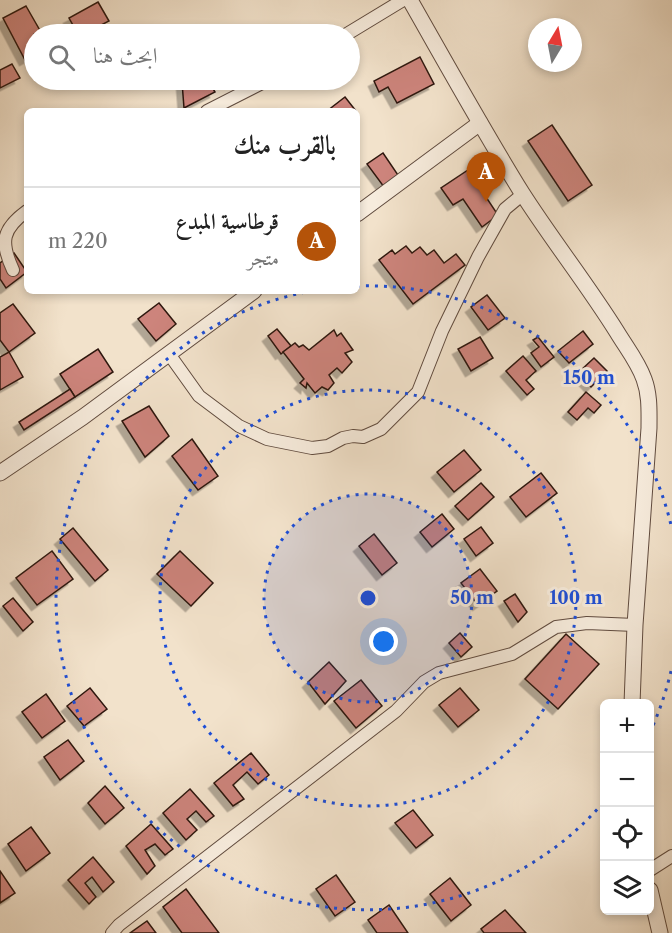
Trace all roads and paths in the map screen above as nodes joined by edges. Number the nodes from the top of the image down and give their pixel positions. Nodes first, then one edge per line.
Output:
1 (403, 0) edge
2 (410, 0) edge
3 (360, 26) edge
4 (248, 90) edge
5 (213, 108) edge
6 (480, 123) junction
7 (523, 194) junction
8 (360, 212) edge
9 (24, 214) edge
10 (13, 270) dead end
11 (250, 294) edge
12 (169, 354) junction
13 (0, 473) edge
14 (635, 625) junction
15 (632, 699) edge
16 (672, 856) edge
17 (654, 867) edge
18 (654, 908) edge
19 (112, 933) edge
20 (660, 933) edge

1 - 3 street
2 - 6 street
4 - 5 street
6 - 7 street
6 - 8 street
7 - 12 street
7 - 14 street
9 - 10 street
11 - 12 street
12 - 13 street
14 - 15 street
14 - 19 street
16 - 17 street
18 - 20 street

